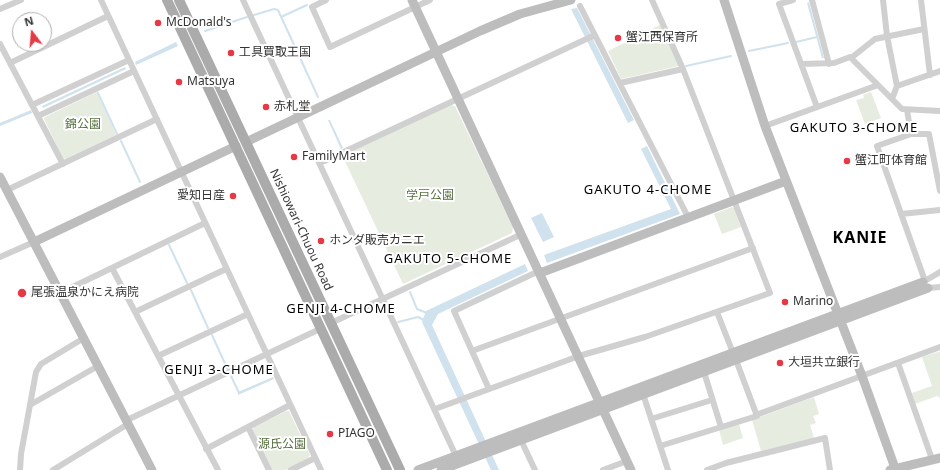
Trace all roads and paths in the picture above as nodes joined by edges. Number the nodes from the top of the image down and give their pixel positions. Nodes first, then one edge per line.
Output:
1 (21, 0) edge
2 (101, 0) edge
3 (167, 0) edge
4 (179, 0) edge
5 (243, 0) edge
6 (326, 0) edge
7 (430, 0) edge
8 (571, 0) edge
9 (652, 0) edge
10 (724, 0) edge
11 (794, 0) edge
12 (812, 0) edge
13 (883, 0) edge
14 (921, 0) edge
15 (414, 3) edge
16 (580, 6) dead end
17 (0, 9) edge
18 (108, 16) junction
19 (924, 29) junction
20 (594, 35) junction
21 (887, 36) junction
22 (0, 44) edge
23 (437, 52) junction
24 (851, 58) junction
25 (129, 60) junction
26 (10, 63) junction
27 (801, 64) junction
28 (829, 64) junction
29 (683, 69) junction
30 (134, 71) junction
31 (940, 71) edge
32 (930, 74) junction
33 (620, 83) junction
34 (878, 85) junction
35 (897, 86) junction
36 (458, 99) junction
37 (892, 100) junction
38 (32, 104) junction
39 (817, 107) junction
40 (907, 110) junction
41 (940, 111) edge
42 (38, 116) junction
43 (298, 117) junction
44 (156, 119) junction
45 (765, 126) junction
46 (911, 134) junction
47 (241, 144) junction
48 (320, 163) junction
49 (63, 164) junction
50 (181, 172) junction
51 (0, 177) edge
52 (786, 181) junction
53 (7, 190) junction
54 (940, 192) edge
55 (735, 200) junction
56 (940, 210) edge
57 (901, 214) junction
58 (688, 217) junction
59 (205, 223) junction
60 (522, 234) junction
61 (34, 242) junction
62 (753, 248) junction
63 (0, 257) edge
64 (112, 268) junction
65 (226, 269) junction
66 (540, 272) junction
67 (940, 272) edge
68 (926, 283) junction
69 (940, 287) edge
70 (60, 293) junction
71 (383, 298) junction
72 (135, 312) junction
73 (717, 312) junction
74 (248, 314) junction
75 (839, 317) junction
76 (562, 319) junction
77 (326, 326) junction
78 (84, 338) junction
79 (940, 347) edge
80 (472, 352) junction
81 (266, 354) junction
82 (158, 356) junction
83 (579, 356) junction
84 (734, 356) junction
85 (898, 363) junction
86 (98, 366) junction
87 (704, 372) junction
88 (862, 376) junction
89 (490, 389) junction
90 (643, 394) junction
91 (179, 396) junction
92 (712, 400) junction
93 (30, 405) junction
94 (290, 405) junction
95 (602, 406) junction
96 (435, 409) junction
97 (756, 415) junction
98 (652, 419) junction
99 (128, 422) junction
100 (248, 427) junction
101 (721, 427) junction
102 (521, 440) junction
103 (660, 446) junction
104 (491, 447) junction
105 (206, 449) junction
106 (315, 458) junction
107 (936, 458) edge
108 (627, 461) junction
109 (460, 463) edge
110 (892, 469) edge
111 (20, 470) edge
112 (53, 470) edge
113 (152, 470) edge
114 (218, 470) edge
115 (269, 470) edge
116 (291, 470) edge
117 (321, 470) edge
118 (388, 470) edge
119 (400, 470) edge
120 (418, 470) edge
121 (441, 470) edge
122 (535, 470) edge
123 (603, 470) edge
124 (631, 470) edge
125 (668, 470) edge
126 (707, 470) edge
127 (830, 470) edge

1 - 17 street
2 - 18 street
3 - 47 main road, Nishiowari-Chuou Road
4 - 47 main road, Nishiowari-Chuou Road
5 - 43 street
6 - 15 street
7 - 15 street
8 - 23 street
9 - 29 street
10 - 45 street
11 - 27 street
12 - 28 street
13 - 21 street
14 - 19 street
15 - 23 street
16 - 20 street
18 - 25 street
18 - 26 street
19 - 21 street
19 - 32 street
20 - 33 street
20 - 36 street
21 - 24 street
21 - 35 street
22 - 26 street
23 - 36 street
23 - 43 street
24 - 28 street
24 - 34 street
25 - 30 street
25 - 38 street
26 - 38 street
27 - 28 street
27 - 39 street
29 - 33 street
29 - 55 street
30 - 42 street
30 - 44 street
31 - 32 street
32 - 35 street
33 - 58 street
34 - 37 street
34 - 39 street
35 - 37 street
36 - 48 street
36 - 60 street
37 - 40 street
38 - 42 street
39 - 45 street
40 - 41 street
40 - 46 street
42 - 49 street
43 - 47 street
43 - 48 street
44 - 49 street
44 - 50 street
45 - 52 street
46 - 54 street
46 - 57 street
47 - 50 street
47 - 77 main road, Nishiowari-Chuou Road
48 - 71 street
49 - 53 street
50 - 59 street
50 - 61 street
51 - 53 street
52 - 55 street
52 - 75 street
53 - 61 street
55 - 58 street
55 - 62 street
56 - 57 street
57 - 68 street
58 - 66 street
59 - 64 street
59 - 65 street
60 - 66 street
60 - 71 street
61 - 63 street
61 - 70 street
62 - 73 street
62 - 76 street
64 - 70 street
64 - 72 street
65 - 72 street
65 - 74 street
66 - 76 street
66 - 80 street
67 - 68 street
68 - 69 street
68 - 75 street
70 - 78 street
71 - 77 street
71 - 96 street
72 - 82 street
73 - 83 street
73 - 84 street
74 - 81 street
74 - 82 street
75 - 84 street
75 - 88 street
76 - 80 street
76 - 83 street
77 - 81 street
77 - 118 main road, Nishiowari-Chuou Road
77 - 119 main road, Nishiowari-Chuou Road
78 - 86 street
78 - 93 street
79 - 85 street
80 - 89 street
81 - 91 street
81 - 94 street
82 - 91 street
83 - 89 street
83 - 95 street
84 - 87 street
84 - 95 street
84 - 97 street
85 - 88 street
85 - 107 street
86 - 93 street
86 - 99 street
87 - 90 street
87 - 92 street
88 - 97 street
88 - 110 street
89 - 96 street
90 - 95 street
90 - 98 street
91 - 99 street
91 - 105 street
92 - 98 street
92 - 101 street
93 - 111 street
94 - 100 street
94 - 106 street
95 - 102 street
95 - 104 street
95 - 108 street
96 - 109 street
97 - 101 street
98 - 103 street
99 - 112 street
99 - 113 street
100 - 105 street
100 - 115 street
101 - 103 street
102 - 104 street
102 - 122 street
103 - 125 street
104 - 109 street
105 - 114 street
106 - 116 street
106 - 117 street
107 - 110 street
108 - 123 street
108 - 124 street
109 - 120 street
109 - 121 street
126 - 127 street

